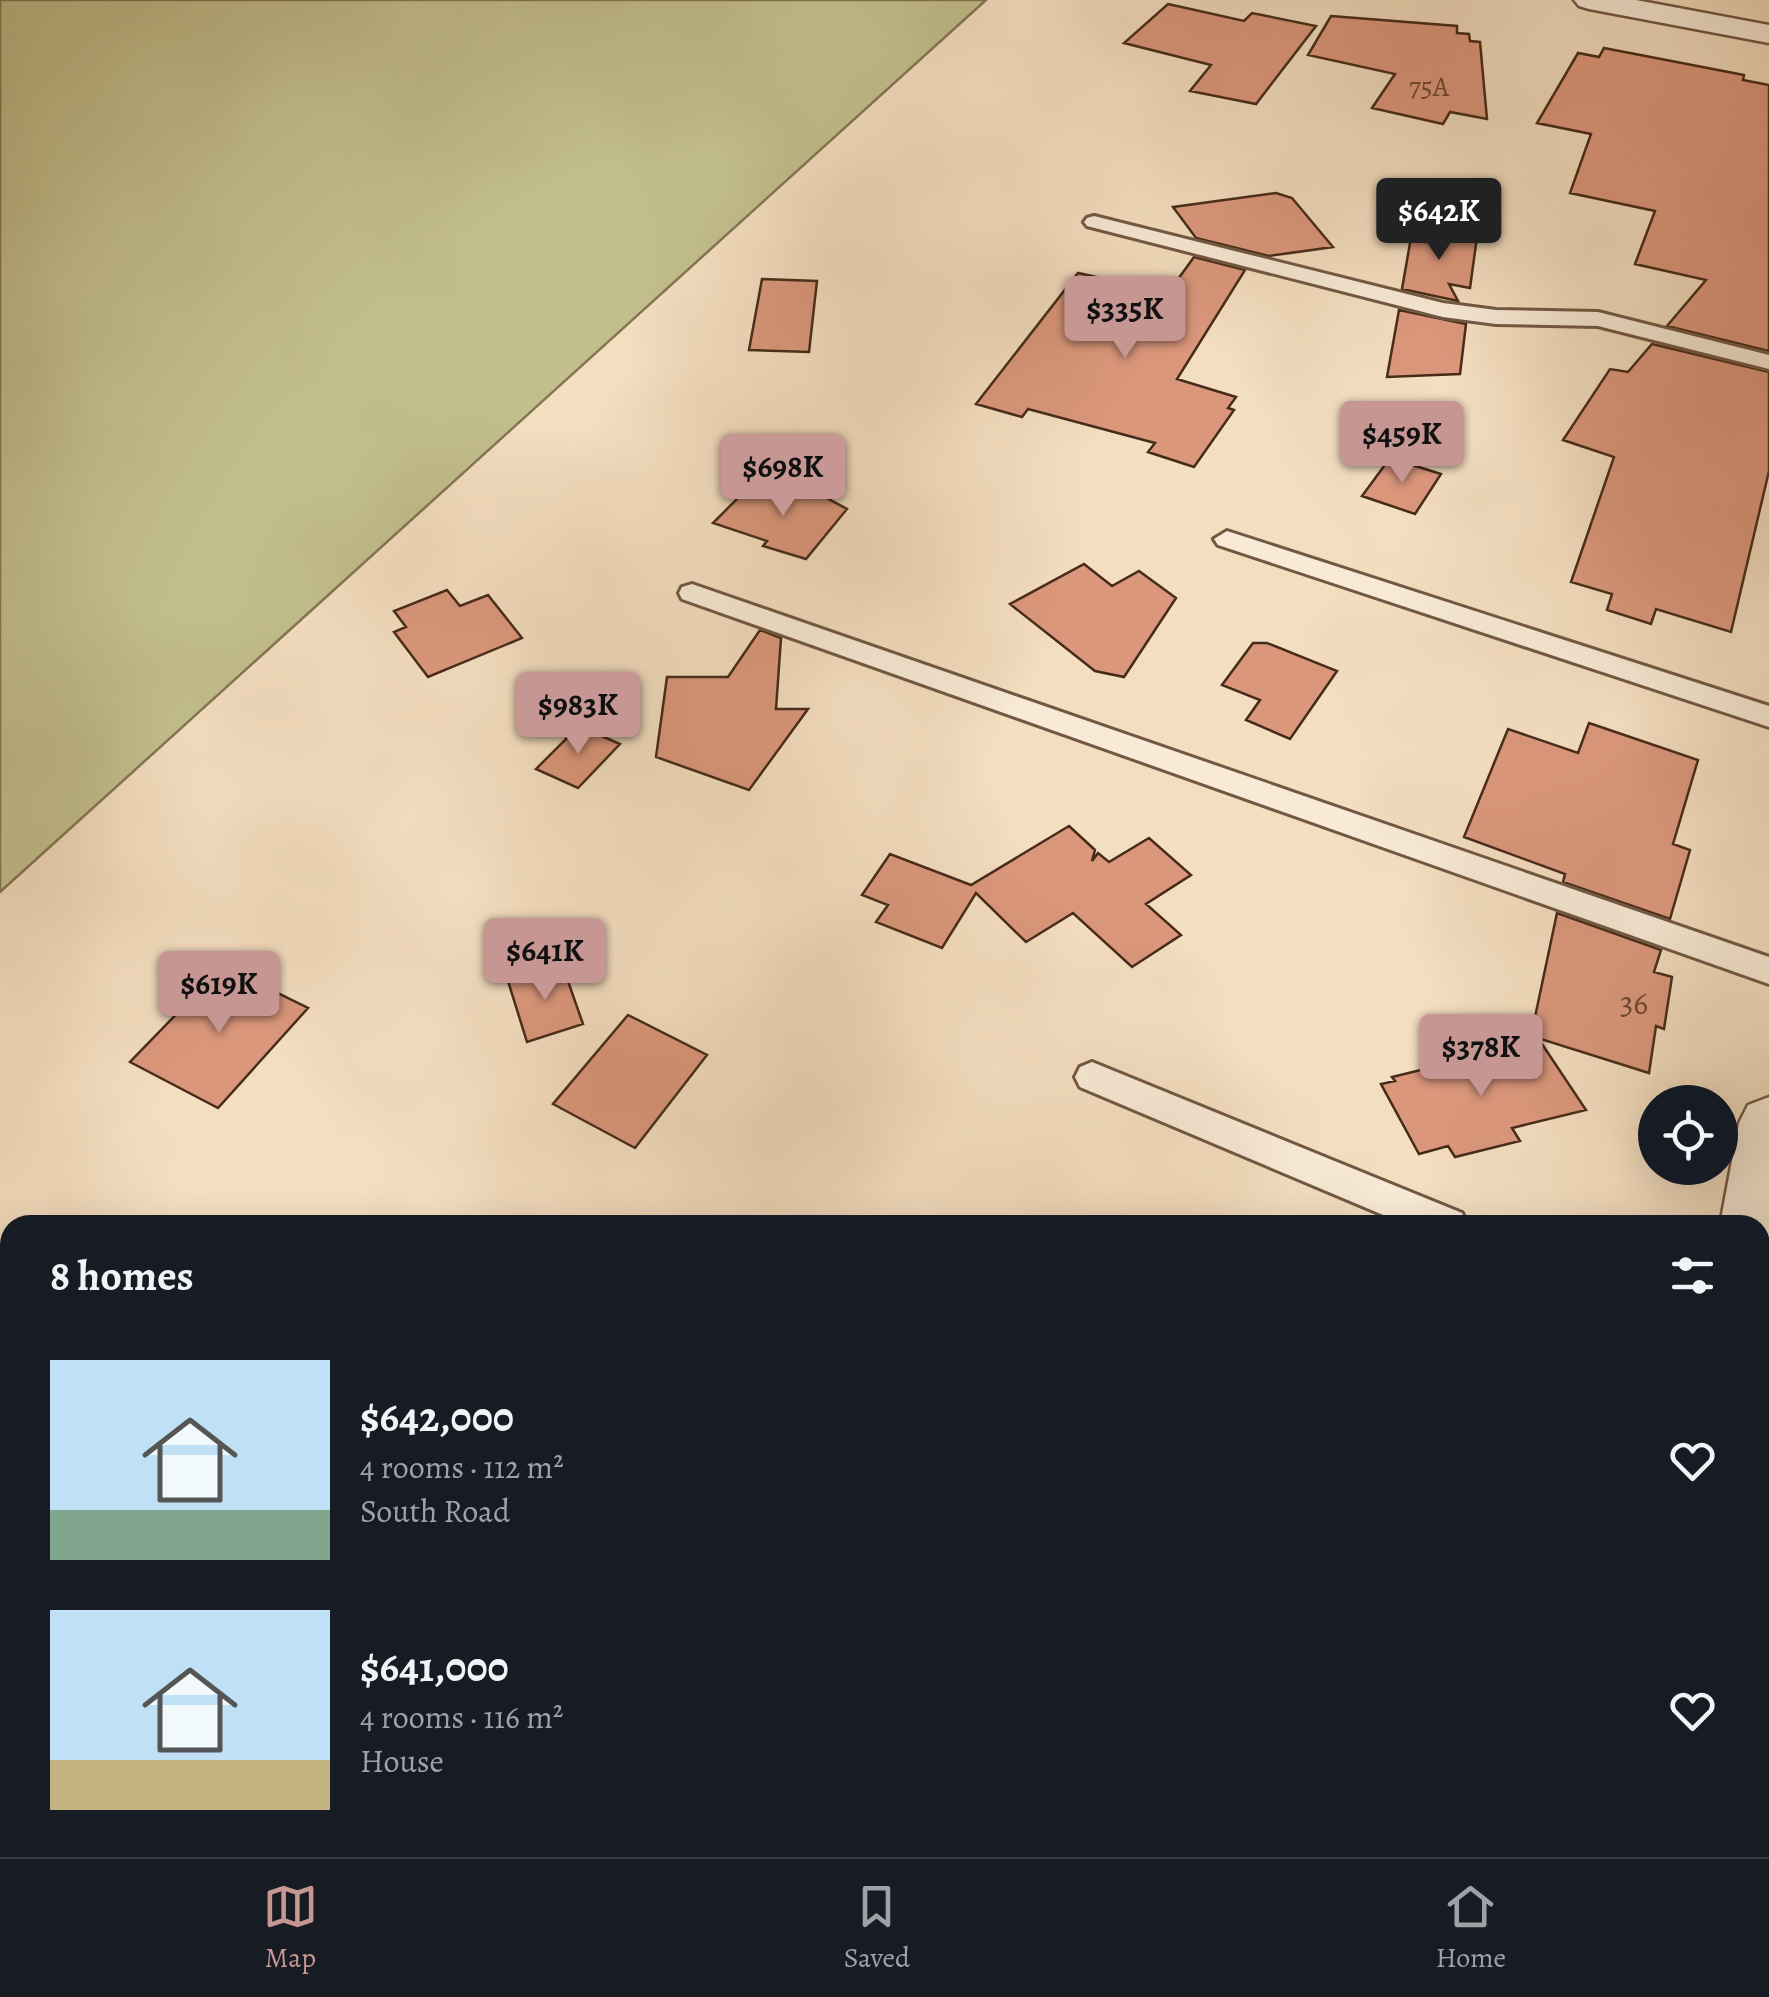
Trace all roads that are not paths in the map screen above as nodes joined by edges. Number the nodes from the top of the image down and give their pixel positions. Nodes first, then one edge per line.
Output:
1 (1589, 0) edge
2 (1769, 34) edge
3 (1094, 222) dead end
4 (1769, 362) edge
5 (1227, 539) dead end
6 (692, 593) dead end
7 (1769, 716) edge
8 (1769, 970) edge
9 (1092, 1077) dead end
10 (1769, 1123) edge
11 (1425, 1215) edge
12 (1754, 1215) edge

1 - 2 street
3 - 4 lane
5 - 7 lane
6 - 8 lane
9 - 11 lane
10 - 12 street

